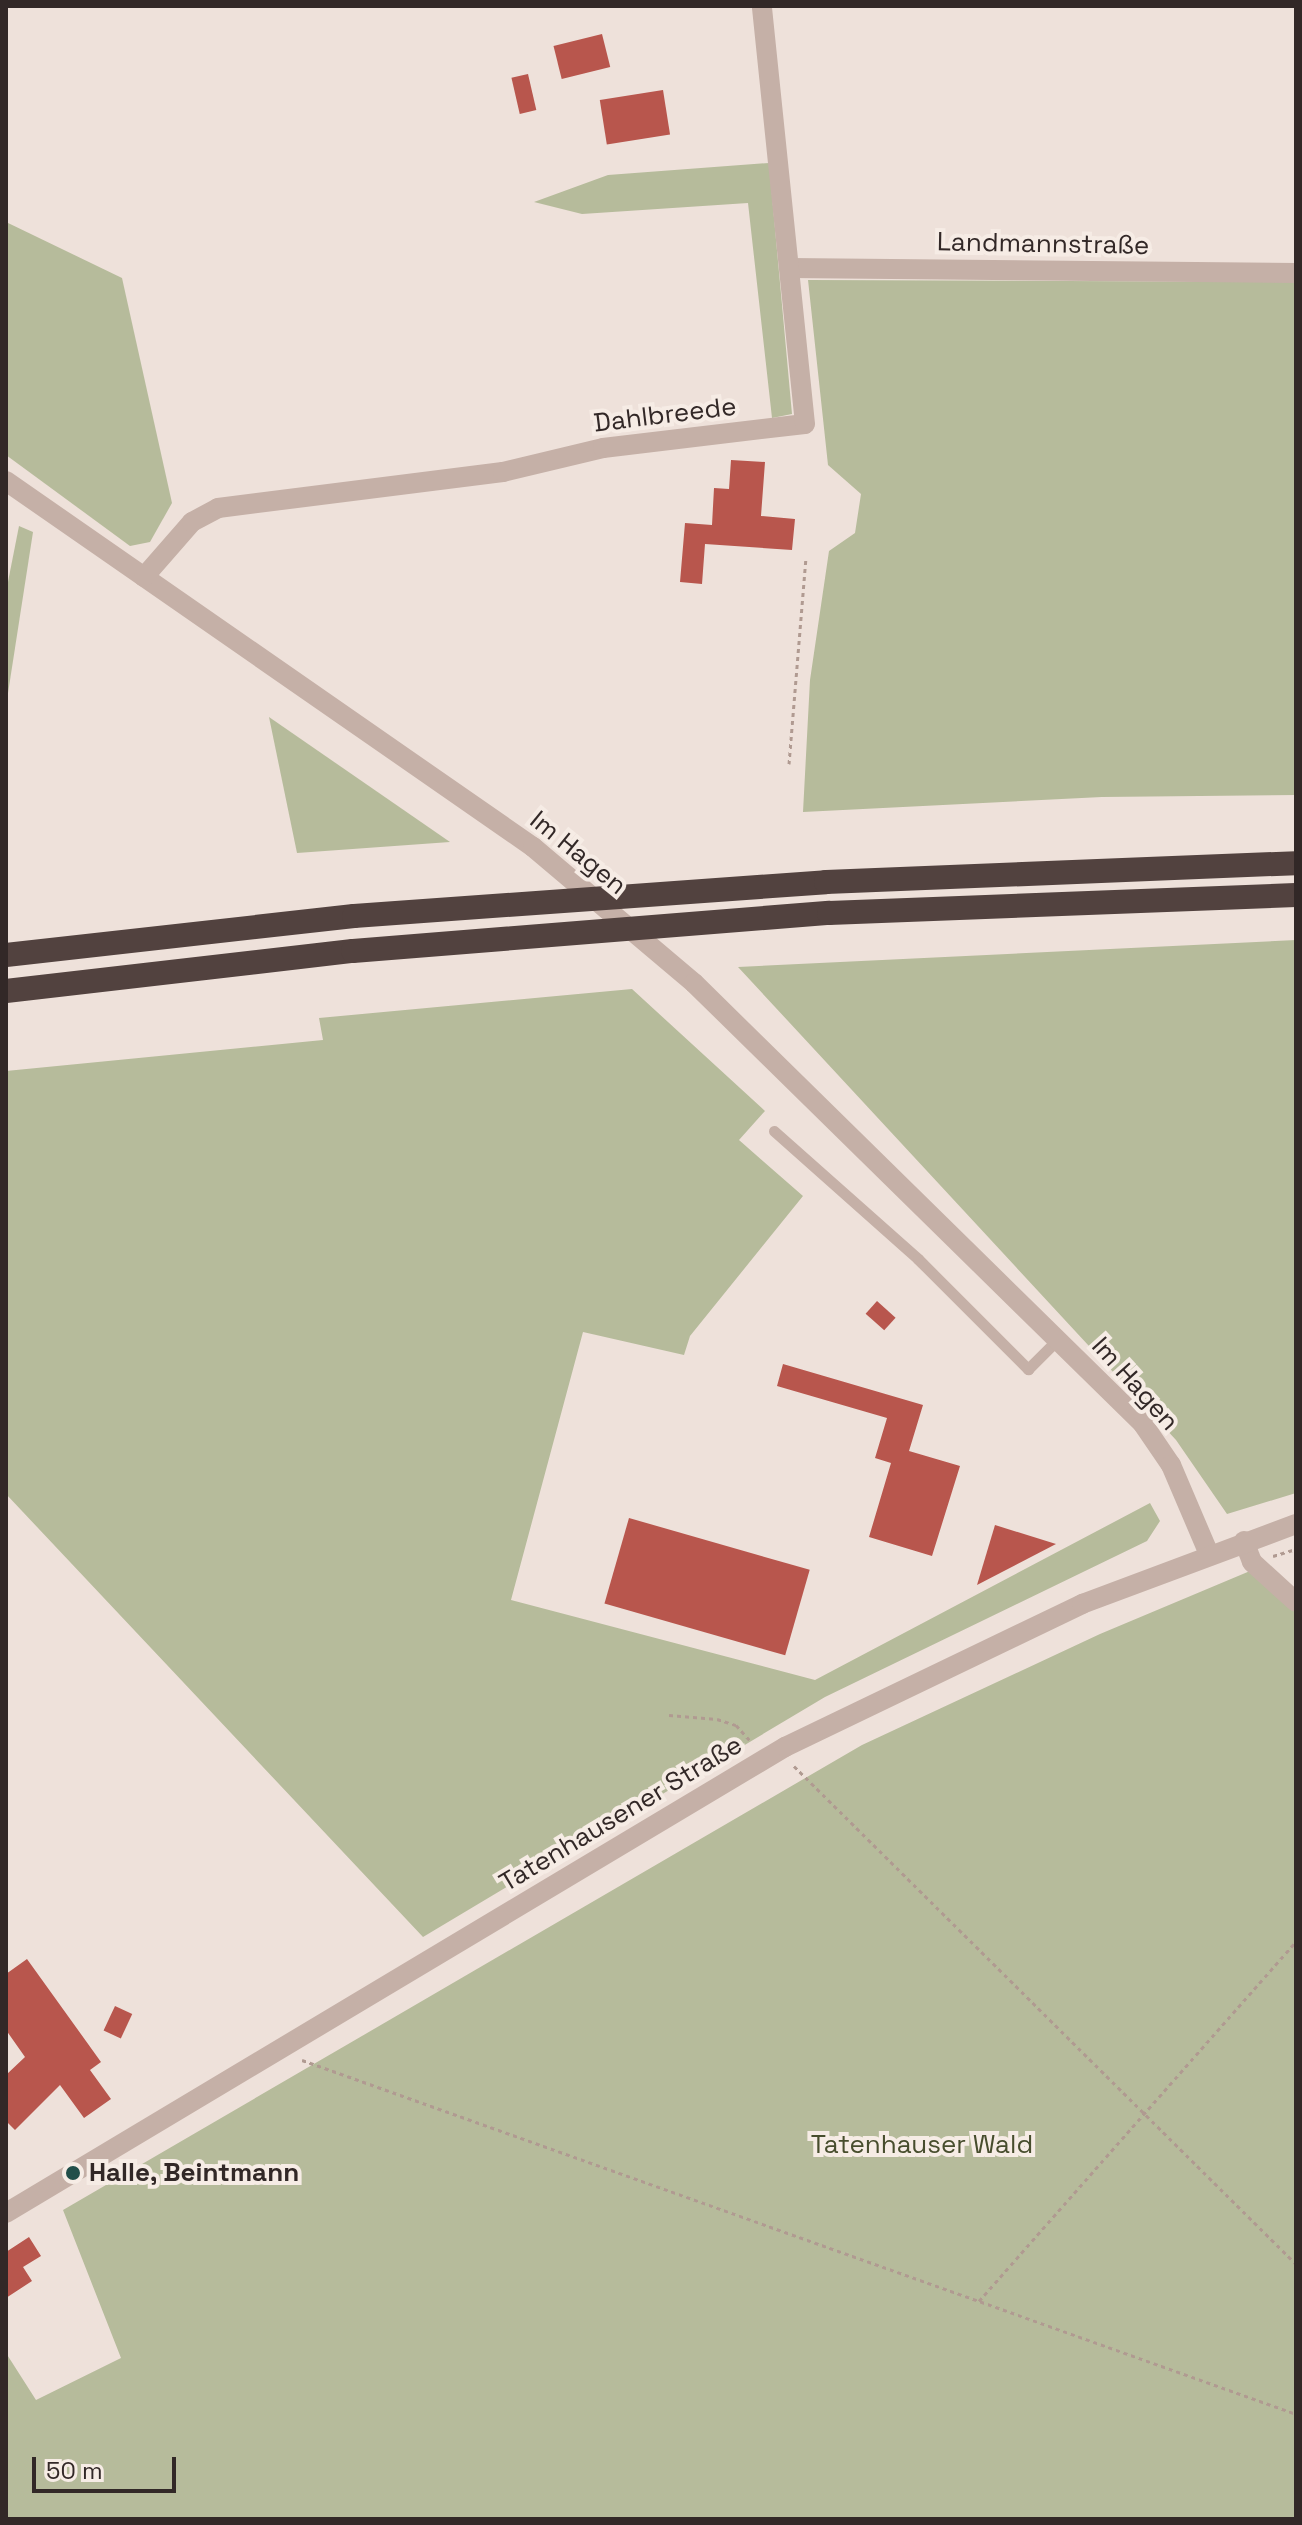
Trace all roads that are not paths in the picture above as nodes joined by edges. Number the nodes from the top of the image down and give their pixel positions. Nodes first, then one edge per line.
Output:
1 (762, 6) edge
2 (790, 268) junction
3 (1296, 273) edge
4 (6, 481) edge
5 (144, 577) junction
6 (1296, 863) edge
7 (1296, 895) edge
8 (6, 955) edge
9 (6, 991) edge
10 (774, 1131) dead end
11 (1058, 1339) junction
12 (1296, 1524) edge
13 (1244, 1541) junction
14 (1209, 1554) junction
15 (1296, 1602) edge
16 (6, 2213) edge

1 - 2 street, Dahlbreede
2 - 3 street, Landmannstraße
2 - 5 street, Dahlbreede
4 - 5 street, Im Hagen
5 - 11 street, Im Hagen
6 - 8 highway
7 - 9 highway
10 - 11 lane, Im Hagen
11 - 14 street, Im Hagen
12 - 13 street, Tatenhausener Straße
13 - 14 street, Tatenhausener Straße
13 - 15 street
14 - 16 street, Tatenhausener Straße

